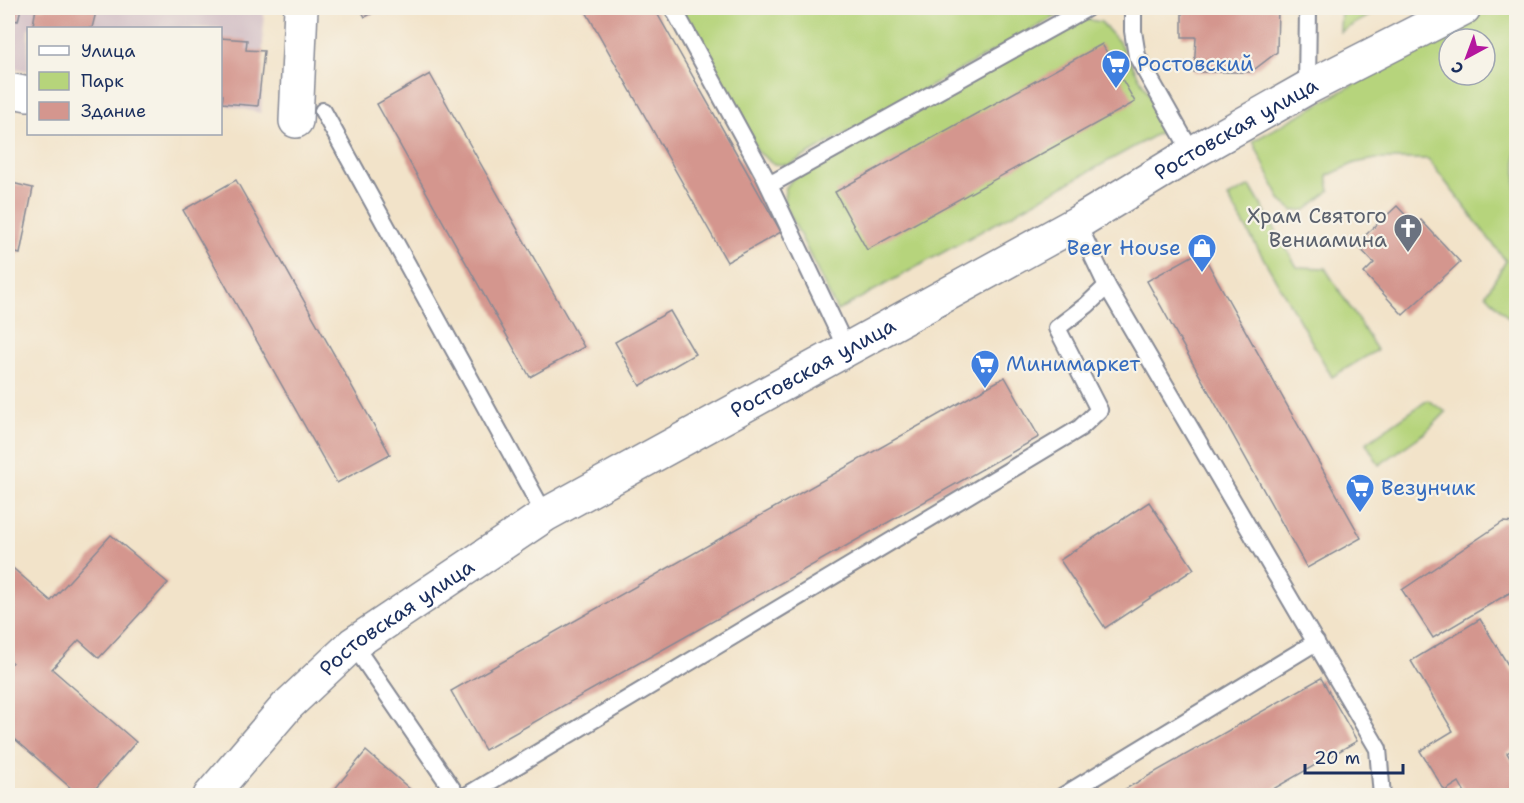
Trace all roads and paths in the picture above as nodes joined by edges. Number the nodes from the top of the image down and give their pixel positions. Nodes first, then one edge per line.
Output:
1 (301, 8) edge
2 (673, 8) edge
3 (1087, 8) edge
4 (1133, 8) edge
5 (1308, 8) edge
6 (1464, 8) edge
7 (1307, 88) junction
8 (8, 90) edge
9 (27, 94) edge
10 (310, 116) joint
11 (1192, 153) junction
12 (769, 185) junction
13 (1077, 224) junction
14 (1107, 286) junction
15 (847, 350) junction
16 (546, 515) junction
17 (1316, 642) junction
18 (353, 644) junction
19 (210, 795) edge
20 (457, 795) edge
21 (466, 795) edge
22 (1063, 795) edge
23 (1382, 795) edge

1 - 10 street
2 - 12 lane
3 - 12 lane
4 - 11 lane
5 - 7 lane
6 - 7 street, Ростовская улица
7 - 11 street, Ростовская улица
8 - 9 street
10 - 16 lane
11 - 13 street, Ростовская улица
12 - 15 lane
13 - 14 lane
13 - 15 street, Ростовская улица
14 - 17 lane
14 - 21 lane
15 - 16 street, Ростовская улица
16 - 18 street, Ростовская улица
17 - 22 lane
17 - 23 lane
18 - 19 street, Ростовская улица
18 - 20 lane

